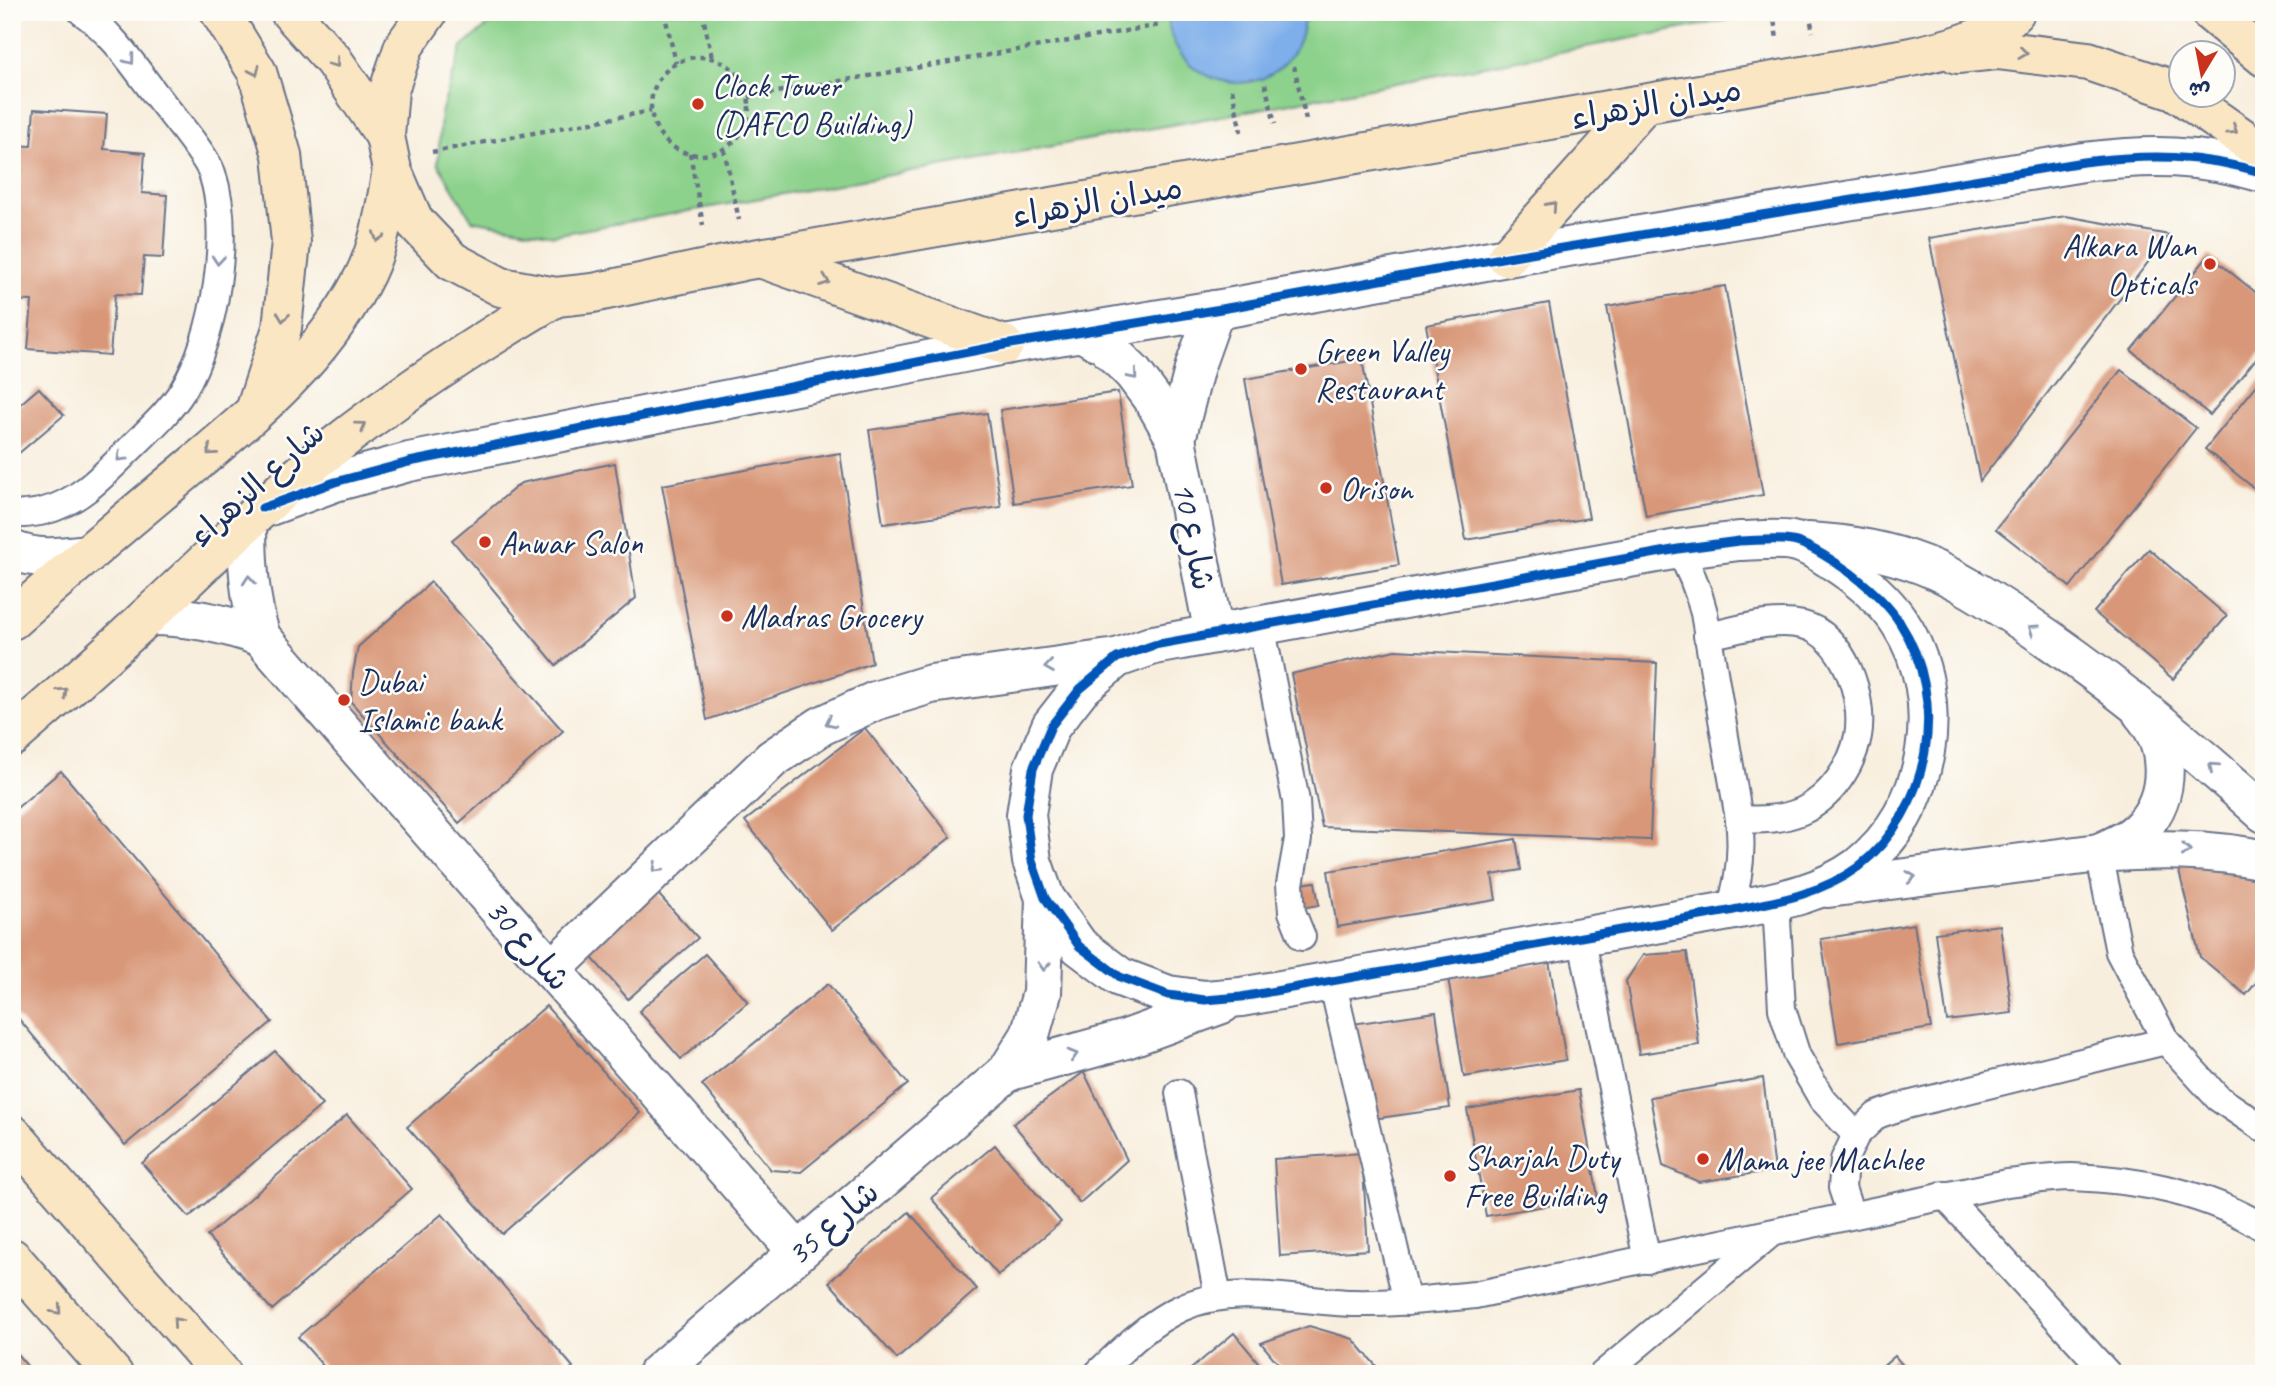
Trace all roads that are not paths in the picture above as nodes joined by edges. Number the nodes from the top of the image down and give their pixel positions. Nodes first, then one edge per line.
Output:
1 (82, 12) edge
2 (220, 12) edge
3 (290, 12) edge
4 (428, 12) edge
5 (2015, 12) edge
6 (2210, 12) edge
7 (2264, 57) edge
8 (1906, 58) junction
9 (1644, 104) junction
10 (2264, 153) edge
11 (388, 155) junction
12 (2264, 173) edge
13 (1507, 257) junction
14 (754, 259) junction
15 (556, 297) junction
16 (1215, 310) junction
17 (1081, 332) junction
18 (1004, 345) junction
19 (254, 414) junction
20 (1176, 439) junction
21 (12, 515) edge
22 (255, 515) junction
23 (1793, 541) junction
24 (1678, 549) junction
25 (12, 550) edge
26 (88, 554) junction
27 (149, 616) junction
28 (12, 620) edge
29 (1261, 625) junction
30 (1214, 634) junction
31 (1707, 636) junction
32 (261, 637) junction
33 (1117, 657) junction
34 (2134, 703) junction
35 (12, 737) edge
36 (2264, 813) edge
37 (1738, 819) junction
38 (2099, 853) junction
39 (2264, 860) edge
40 (1819, 890) junction
41 (1045, 898) junction
42 (1776, 902) junction
43 (1729, 911) junction
44 (1581, 936) junction
45 (1302, 937) dead end
46 (551, 970) junction
47 (1332, 981) junction
48 (1241, 997) junction
49 (2166, 1041) junction
50 (1007, 1072) junction
51 (1179, 1093) dead end
52 (2264, 1129) edge
53 (12, 1134) edge
54 (1856, 1135) junction
55 (1944, 1195) junction
56 (1851, 1215) junction
57 (2264, 1228) edge
58 (1772, 1233) junction
59 (797, 1251) junction
60 (12, 1258) edge
61 (1647, 1260) junction
62 (1218, 1297) junction
63 (1407, 1302) junction
64 (672, 1369) edge
65 (113, 1374) edge
66 (222, 1374) edge
67 (1097, 1374) edge
68 (1603, 1374) edge
69 (2108, 1374) edge

1 -> 21 lane
2 -> 19 main road
3 -> 11 main road
4 - 11 main road, ميدان الزهراء
5 - 8 main road, ميدان الزهراء
6 - 7 main road
8 - 9 main road, ميدان الزهراء
8 -> 10 main road
13 -> 9 main road
9 - 14 main road, ميدان الزهراء
11 - 15 main road, ميدان الزهراء
11 -> 19 main road, شارع الزهراء
12 - 13 street
13 - 16 street
14 - 15 main road, ميدان الزهراء
14 -> 18 main road
22 -> 15 main road, شارع الزهراء
16 - 17 street
16 - 20 street, شارع 10
17 - 18 street
17 -> 20 street, شارع 10
18 - 22 street
19 -> 26 main road, شارع الزهراء
20 - 30 street, شارع 10
22 - 27 main road, شارع الزهراء
32 -> 22 street, شارع 30
23 - 24 street
34 -> 23 street
23 - 40 street
24 - 29 street
24 - 31 lane
25 - 26 street
26 - 28 main road, شارع الزهراء
27 - 32 street, شارع 30
35 -> 27 main road, شارع الزهراء
29 - 30 street
29 - 45 lane
30 - 33 street
31 - 37 lane
31 - 37 lane
32 - 46 street, شارع 30
33 - 41 street
33 -> 46 street
36 -> 34 street
34 - 38 street
37 - 43 lane
38 -> 39 street
40 -> 38 street
38 - 49 lane
40 - 42 street
41 - 48 street
41 -> 50 street
42 - 43 street
42 - 54 lane
43 - 44 street
44 - 47 street
44 - 61 lane
46 - 59 street, شارع 30
47 - 48 street
47 - 63 lane
50 -> 48 street
49 - 52 lane
49 - 54 lane
50 - 59 street, شارع 35
51 - 62 lane
66 -> 53 main road
54 - 56 lane
55 - 56 lane
55 - 57 lane
55 - 69 lane
56 - 58 lane
58 - 61 lane
58 - 68 lane
59 - 64 street, شارع 35
60 -> 65 main road
61 - 63 lane
62 - 63 lane
62 - 67 lane

